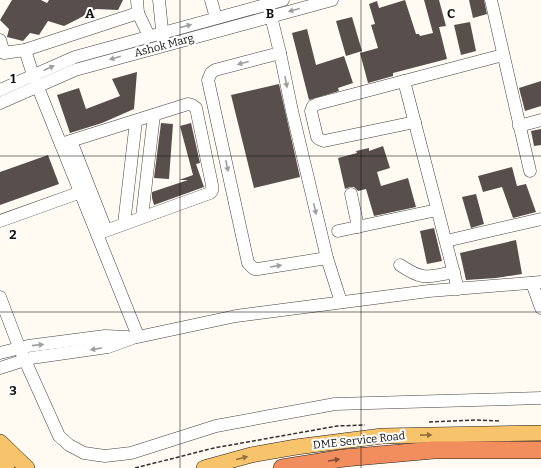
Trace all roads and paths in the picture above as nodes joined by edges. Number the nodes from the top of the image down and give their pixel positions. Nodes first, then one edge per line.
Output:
1 (137, 0) edge
2 (159, 0) edge
3 (211, 0) edge
4 (283, 0) edge
5 (332, 0) edge
6 (491, 0) edge
7 (268, 4) junction
8 (138, 13) junction
9 (271, 17) junction
10 (216, 18) junction
11 (162, 33) junction
12 (150, 36) junction
13 (0, 40) edge
14 (163, 45) junction
15 (25, 50) junction
16 (280, 53) junction
17 (503, 55) junction
18 (36, 80) junction
19 (404, 81) junction
20 (0, 90) edge
21 (0, 103) edge
22 (154, 115) junction
23 (541, 120) edge
24 (136, 121) junction
25 (415, 122) junction
26 (519, 126) junction
27 (66, 143) junction
28 (77, 171) junction
29 (530, 171) dead end
30 (81, 192) junction
31 (351, 194) dead end
32 (437, 210) junction
33 (142, 217) junction
34 (541, 219) edge
35 (0, 221) edge
36 (124, 224) junction
37 (358, 226) junction
38 (338, 230) dead end
39 (102, 232) junction
40 (446, 241) junction
41 (327, 258) junction
42 (400, 265) dead end
43 (454, 272) junction
44 (537, 282) edge
45 (458, 289) junction
46 (0, 297) edge
47 (341, 302) junction
48 (541, 308) edge
49 (136, 337) junction
50 (19, 347) junction
51 (0, 353) edge
52 (25, 361) junction
53 (0, 368) edge
54 (541, 398) edge
55 (541, 433) edge
56 (0, 442) edge
57 (541, 450) edge
58 (0, 454) edge
59 (7, 468) edge
60 (26, 468) edge
61 (204, 468) edge
62 (282, 468) edge

1 - 8 street
2 - 11 street
3 - 10 street
4 - 7 street, Ashok Marg
5 -> 9 street, Ashok Marg
6 - 17 street
7 - 9 street
7 - 10 street, Ashok Marg
8 - 12 street
8 - 15 street
9 - 14 street, Ashok Marg
9 - 16 street
11 -> 10 street, Ashok Marg
11 - 12 street, Ashok Marg
11 - 14 street
18 -> 12 street, Ashok Marg
13 - 15 street
14 -> 18 street, Ashok Marg
15 - 18 street
16 -> 41 street
16 -> 41 street
17 - 19 street
17 - 26 street
18 - 20 street, Ashok Marg
18 - 21 street, Ashok Marg
18 - 27 street
19 - 25 street
19 - 25 street
22 - 24 street
22 - 33 street
22 - 33 street
23 - 26 street
24 - 27 street
24 - 36 street
25 - 32 street
26 - 29 street
27 - 28 street
28 - 30 street
28 - 39 street
30 - 35 street
30 - 39 street
31 - 37 street
32 - 37 street
32 - 40 street
33 - 36 street
34 - 40 street
36 - 39 street
37 - 38 street
39 - 49 street
40 - 43 street
41 - 47 street
42 - 43 street
43 - 45 street
44 - 45 street
44 - 48 street
45 - 47 street
46 - 50 street
47 - 49 street
50 -> 49 street
49 -> 52 street
50 - 51 street
50 - 52 street
52 - 53 street
52 - 54 street
61 -> 55 main road, DME Service Road
56 - 60 main road
62 -> 57 highway
58 - 59 main road

